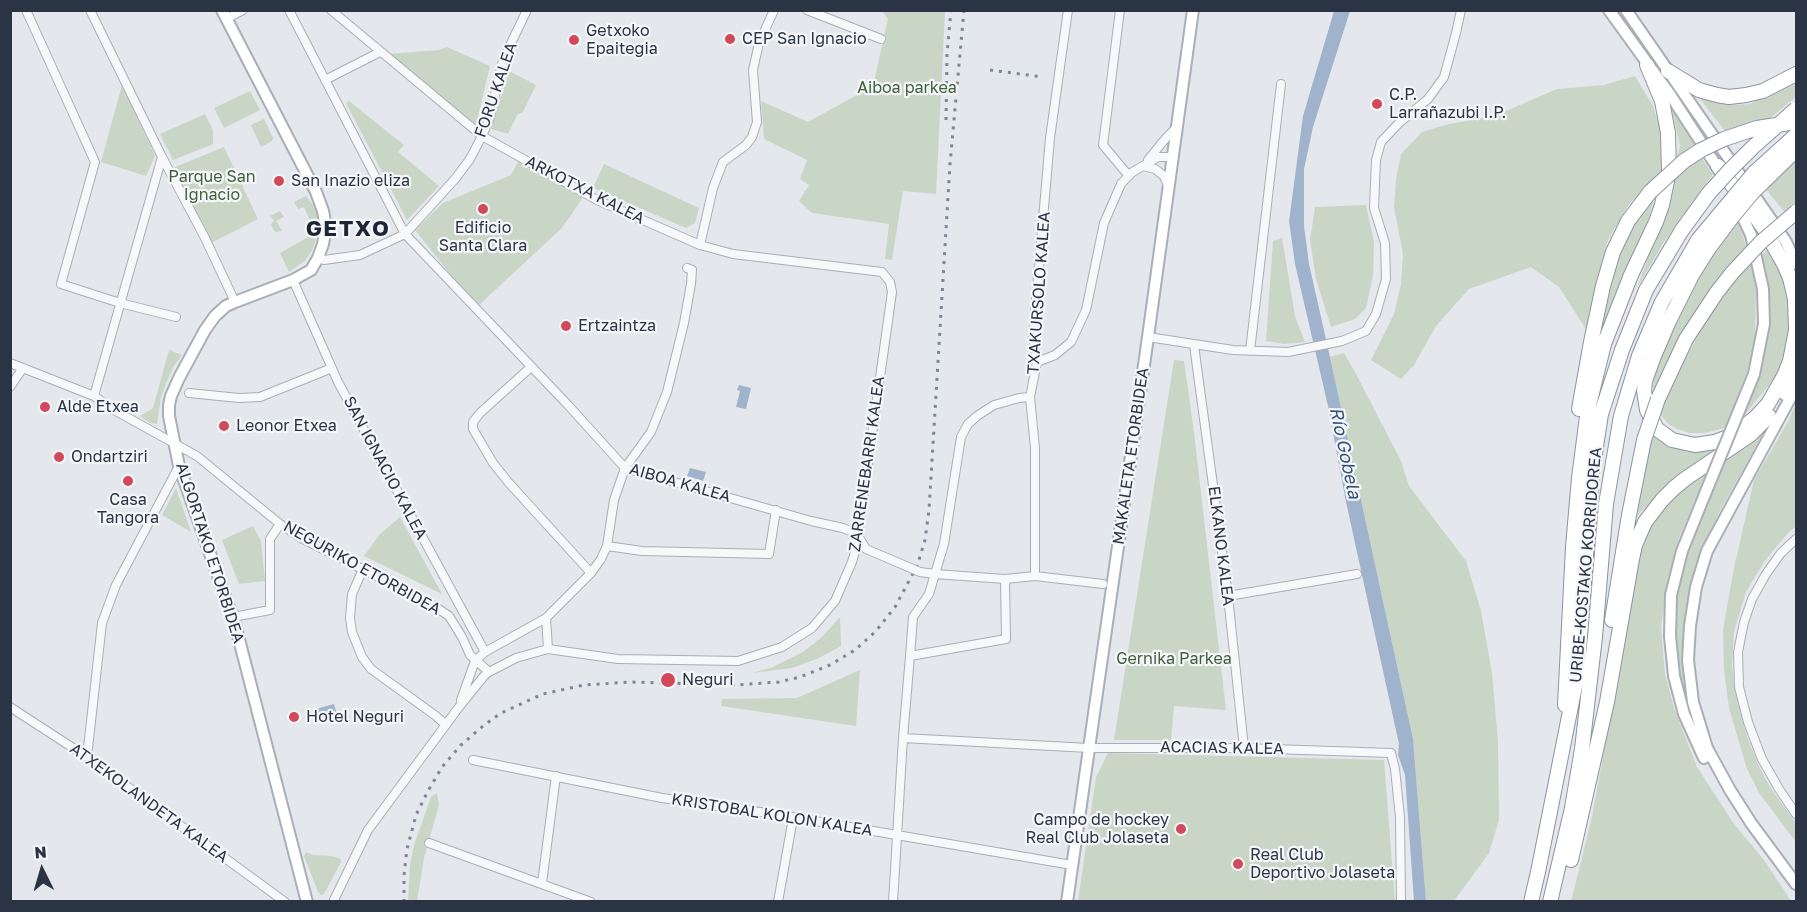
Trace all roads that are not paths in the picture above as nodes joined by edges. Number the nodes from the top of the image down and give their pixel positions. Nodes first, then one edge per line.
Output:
1 (26, 10) edge
2 (90, 10) edge
3 (243, 10) edge
4 (289, 10) edge
5 (331, 10) edge
6 (527, 10) edge
7 (774, 10) edge
8 (807, 10) edge
9 (1068, 10) edge
10 (1120, 10) edge
11 (1193, 10) edge
12 (1461, 10) edge
13 (1609, 10) edge
14 (1626, 10) edge
15 (224, 15) edge
16 (881, 39) dead end
17 (380, 52) junction
18 (1647, 65) junction
19 (1668, 71) junction
20 (1797, 74) edge
21 (325, 80) junction
22 (1281, 84) dead end
23 (1797, 108) edge
24 (1797, 122) edge
25 (1176, 128) junction
26 (1797, 135) edge
27 (482, 136) junction
28 (1797, 150) edge
29 (162, 157) junction
30 (1172, 157) junction
31 (1143, 166) junction
32 (1718, 166) junction
33 (1129, 176) junction
34 (1168, 188) junction
35 (1797, 212) edge
36 (405, 234) junction
37 (1704, 244) junction
38 (700, 245) junction
39 (318, 258) junction
40 (1797, 264) edge
41 (687, 268) dead end
42 (882, 272) joint
43 (293, 280) junction
44 (235, 302) junction
45 (120, 303) junction
46 (176, 317) dead end
47 (1148, 337) junction
48 (1194, 345) junction
49 (1250, 351) junction
50 (1037, 362) junction
51 (10, 363) edge
52 (531, 367) junction
53 (23, 368) junction
54 (332, 368) junction
55 (1797, 372) edge
56 (1797, 380) edge
57 (10, 387) edge
58 (189, 393) dead end
59 (94, 396) junction
60 (1030, 397) junction
61 (176, 445) junction
62 (179, 466) junction
63 (625, 468) junction
64 (776, 510) junction
65 (280, 524) junction
66 (857, 534) junction
67 (1797, 539) edge
68 (607, 546) junction
69 (1573, 547) junction
70 (363, 569) junction
71 (591, 573) junction
72 (934, 574) junction
73 (1357, 574) dead end
74 (1035, 576) junction
75 (1005, 579) junction
76 (1103, 584) dead end
77 (1228, 596) junction
78 (233, 617) junction
79 (546, 618) junction
80 (531, 625) junction
81 (546, 631) junction
82 (548, 650) junction
83 (485, 652) junction
84 (911, 656) junction
85 (476, 661) junction
86 (489, 672) junction
87 (10, 707) edge
88 (459, 708) junction
89 (446, 724) junction
90 (903, 738) junction
91 (1564, 741) junction
92 (1089, 748) junction
93 (1244, 748) junction
94 (87, 758) junction
95 (473, 760) dead end
96 (556, 776) junction
97 (1797, 814) edge
98 (793, 818) junction
99 (898, 834) junction
100 (429, 843) dead end
101 (1571, 860) junction
102 (1072, 865) junction
103 (542, 883) junction
104 (1797, 884) edge
105 (1797, 894) edge
106 (285, 902) edge
107 (308, 902) edge
108 (333, 902) edge
109 (591, 902) edge
110 (778, 902) edge
111 (893, 902) edge
112 (1067, 902) edge
113 (1401, 902) edge
114 (1531, 902) edge
115 (1550, 902) edge
116 (1557, 902) edge

1 - 45 street
2 - 29 street
3 - 15 street
4 - 21 street, AIBOA KALEA
5 - 17 street, ARKOTXA KALEA
6 - 27 street, FORU KALEA
7 - 38 street
8 - 16 street
9 - 50 street, TXAKURSOLO KALEA
10 - 33 street
11 - 25 street, MAKALETA ETORBIDEA
12 - 49 street
13 - 18 street
14 - 19 street
15 - 39 street
17 - 21 street
17 - 27 street, ARKOTXA KALEA
18 - 32 street
18 - 69 highway
19 - 20 highway
19 - 40 street
21 - 36 street, AIBOA KALEA
22 - 49 street
23 - 91 highway, URIBE-KOSTAKO KORRIDOREA, bridge
24 - 69 highway, bridge
25 - 30 street, MAKALETA ETORBIDEA
25 - 31 street
26 - 37 highway, URIBE-KOSTAKO KORRIDOREA, bridge
27 - 36 street, FORU KALEA
27 - 38 street, ARKOTXA KALEA
28 - 37 highway, bridge
29 - 44 street
29 - 45 street
30 - 31 street
30 - 34 street, MAKALETA ETORBIDEA
31 - 33 street
31 - 34 street
32 - 37 highway
32 - 105 street, bridge
33 - 50 street
34 - 47 street, MAKALETA ETORBIDEA
35 - 101 highway, bridge
36 - 39 street, FORU KALEA
36 - 52 street, AIBOA KALEA
37 - 115 highway, URIBE-KOSTAKO KORRIDOREA
38 - 42 street, ARKOTXA KALEA
39 - 43 street, ALGORTAKO ETORBIDEA
41 - 63 street
42 - 66 street, ZARRENEBARRI KALEA
43 - 44 street, ALGORTAKO ETORBIDEA
43 - 54 street, SAN IGNACIO KALEA
44 - 61 street, ALGORTAKO ETORBIDEA
45 - 46 street
45 - 59 street
47 - 48 street
47 - 92 street, MAKALETA ETORBIDEA
48 - 49 street
48 - 77 street, ELKANO KALEA
50 - 60 street, TXAKURSOLO KALEA
51 - 53 street, NEGURIKO ETORBIDEA
52 - 63 street, AIBOA KALEA
52 - 71 street
53 - 57 street
53 - 59 street, NEGURIKO ETORBIDEA
54 - 58 street
54 - 83 street, SAN IGNACIO KALEA
55 - 101 highway
56 - 104 street
59 - 61 street, NEGURIKO ETORBIDEA
60 - 72 street
60 - 74 street, TXAKURSOLO KALEA
61 - 62 street, ALGORTAKO ETORBIDEA
61 - 65 street, NEGURIKO ETORBIDEA
62 - 78 street, ALGORTAKO ETORBIDEA
62 - 94 street
63 - 64 street, AIBOA KALEA
63 - 68 street
64 - 66 street, AIBOA KALEA
64 - 68 street
65 - 70 street, NEGURIKO ETORBIDEA
65 - 78 street
66 - 72 street, AIBOA KALEA, bridge
66 - 82 street, ZARRENEBARRI KALEA
67 - 97 street
68 - 71 street
69 - 91 highway
70 - 85 street, NEGURIKO ETORBIDEA
70 - 89 street
71 - 79 street
72 - 75 street, AIBOA KALEA
72 - 84 street
73 - 77 street
74 - 75 street, AIBOA KALEA
74 - 76 street, AIBOA KALEA
75 - 84 street
77 - 93 street, ELKANO KALEA
78 - 107 street, ALGORTAKO ETORBIDEA
79 - 80 street
79 - 81 street
80 - 81 street
80 - 83 street
81 - 82 street
82 - 86 street
83 - 85 street
84 - 90 street
85 - 86 street, NEGURIKO ETORBIDEA
85 - 88 street
86 - 88 street
87 - 94 street, ATXEKOLANDETA KALEA
88 - 89 street
89 - 108 street
90 - 92 street, ACACIAS KALEA
90 - 99 street
91 - 114 highway, URIBE-KOSTAKO KORRIDOREA
92 - 93 street, ACACIAS KALEA
92 - 102 street, MAKALETA ETORBIDEA
93 - 113 street, ACACIAS KALEA
94 - 106 street, ATXEKOLANDETA KALEA
95 - 96 street, KRISTOBAL KOLON KALEA
96 - 98 street, KRISTOBAL KOLON KALEA
96 - 103 street
98 - 99 street, KRISTOBAL KOLON KALEA
98 - 110 street
99 - 102 street, KRISTOBAL KOLON KALEA
99 - 111 street
100 - 103 street
101 - 116 highway
102 - 112 street, MAKALETA ETORBIDEA
103 - 109 street

